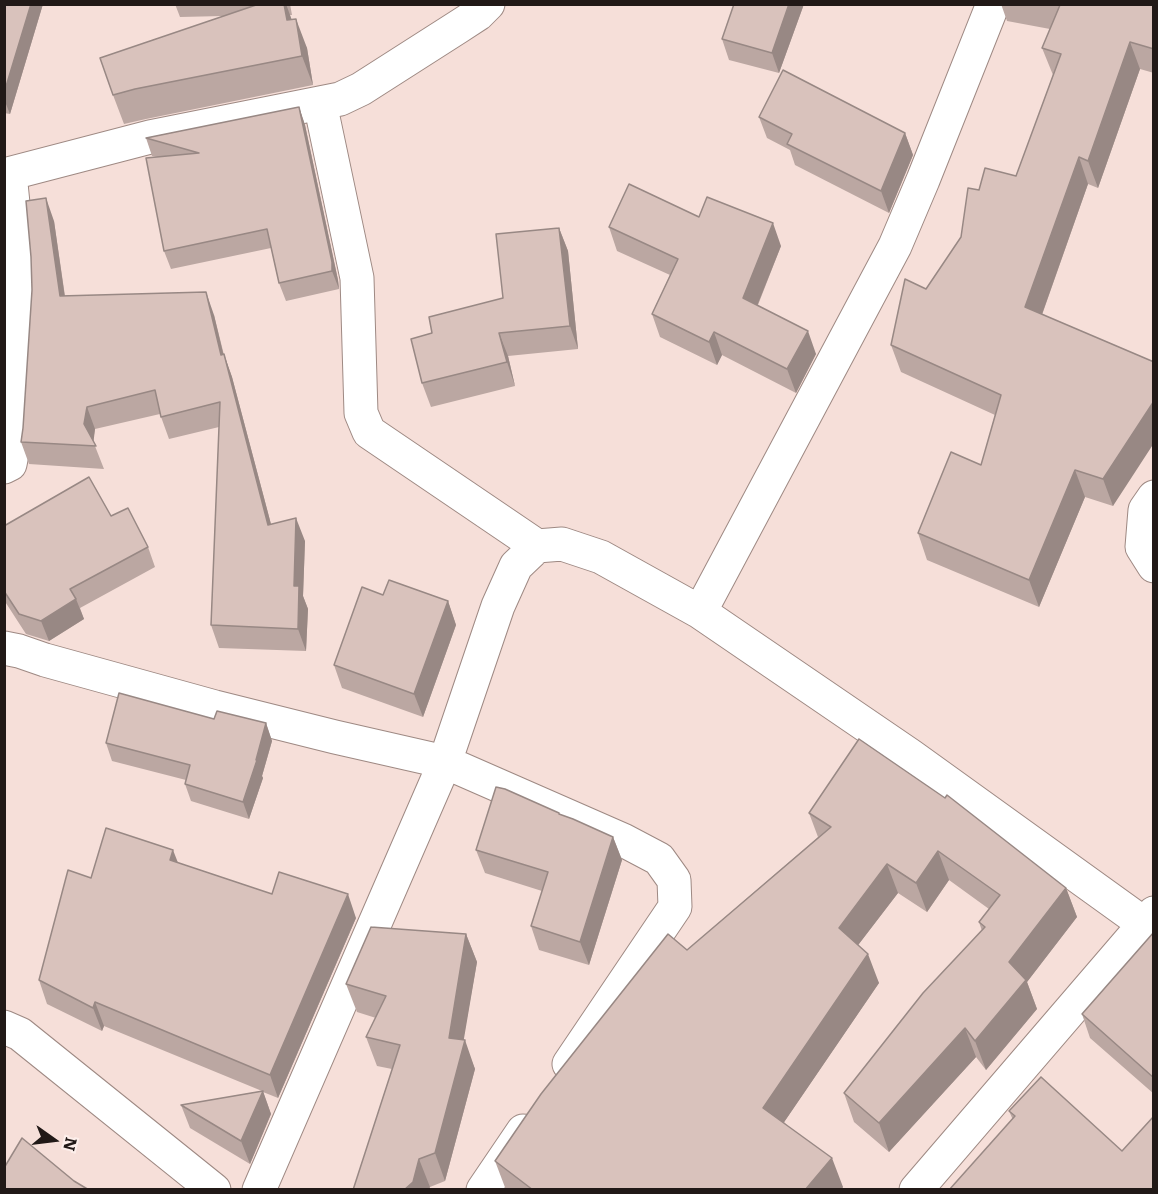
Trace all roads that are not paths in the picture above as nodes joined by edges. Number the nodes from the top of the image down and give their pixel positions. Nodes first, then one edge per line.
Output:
1 (488, 4) edge
2 (993, 4) edge
3 (320, 103) junction
4 (7, 174) edge
5 (4, 467) edge
6 (1154, 497) edge
7 (537, 546) junction
8 (1154, 566) edge
9 (700, 612) junction
10 (4, 648) edge
11 (445, 762) junction
12 (1150, 923) edge
13 (4, 1027) edge
14 (214, 1190) edge
15 (259, 1190) edge
16 (483, 1190) edge
17 (916, 1190) edge

1 - 3 street
2 - 9 street
3 - 4 street
3 - 7 street
4 - 5 street
6 - 8 street
7 - 9 street
7 - 11 street
9 - 12 street
10 - 11 street
11 - 15 street
11 - 16 street
12 - 17 street
13 - 14 street

